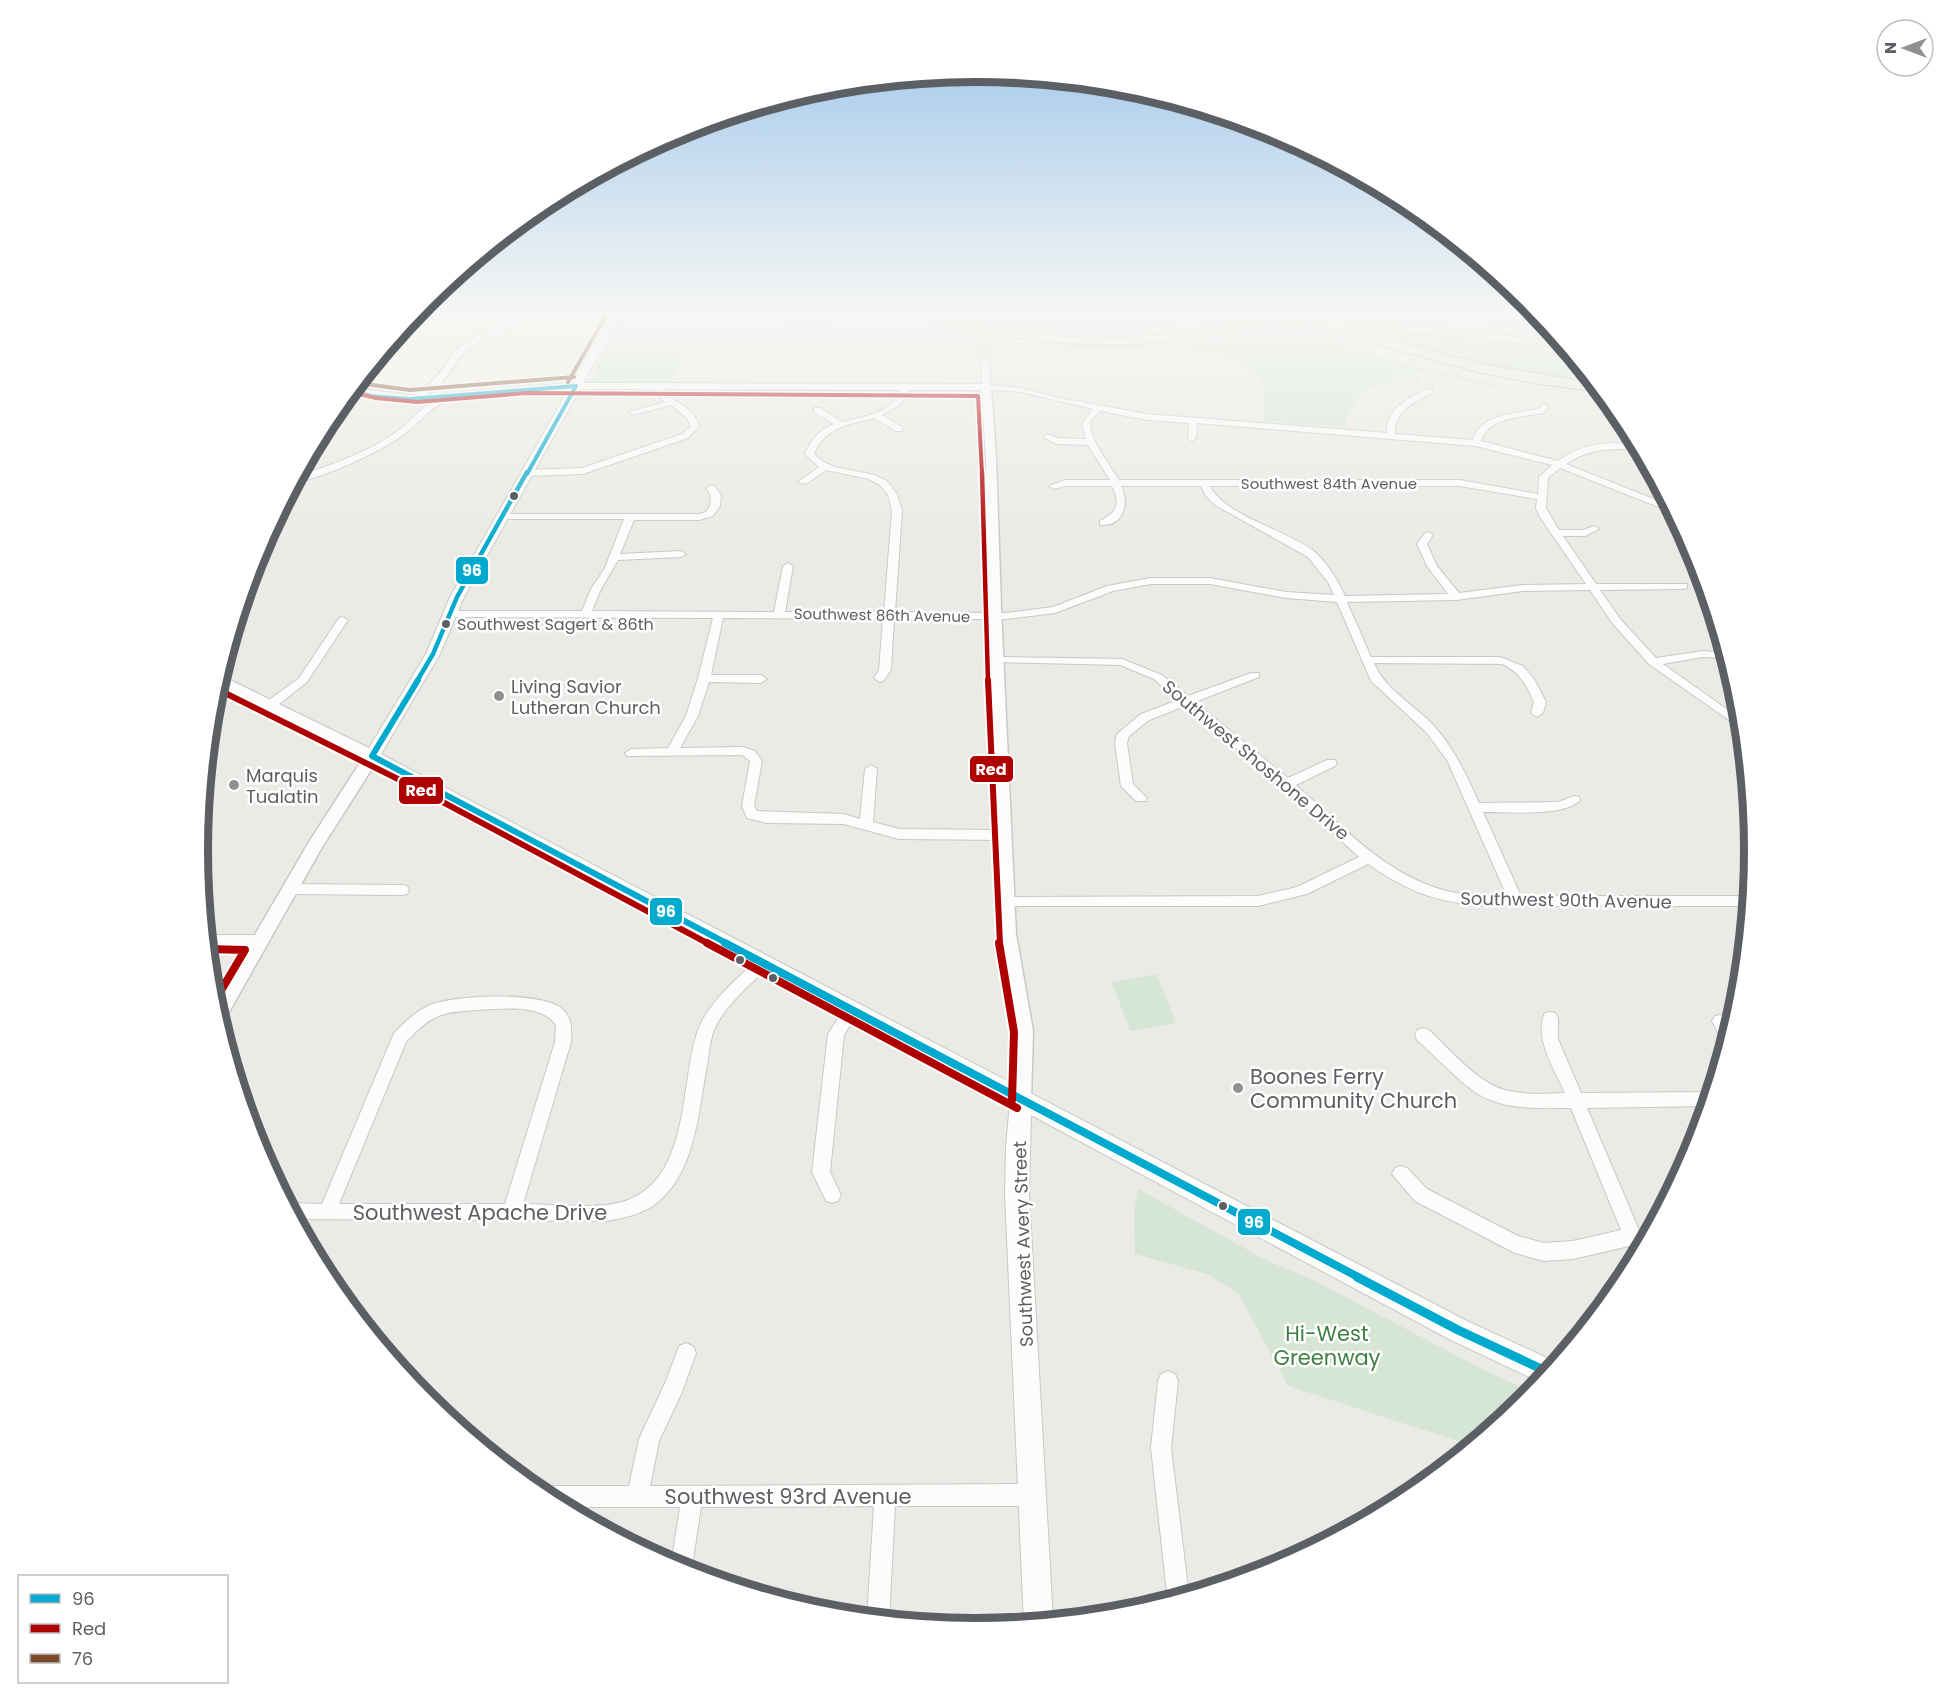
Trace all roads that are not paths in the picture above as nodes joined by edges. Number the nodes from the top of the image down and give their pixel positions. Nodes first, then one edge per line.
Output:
1 (379, 389) edge
2 (439, 389) edge
3 (485, 389) edge
4 (574, 389) edge
5 (661, 389) edge
6 (905, 389) edge
7 (986, 389) edge
8 (1014, 389) edge
9 (1429, 391) dead end
10 (360, 393) edge
11 (436, 396) junction
12 (671, 403) junction
13 (1544, 406) dead end
14 (1099, 408) junction
15 (817, 410) dead end
16 (633, 412) dead end
17 (875, 415) junction
18 (1193, 420) junction
19 (840, 424) junction
20 (899, 429) dead end
21 (1391, 436) junction
22 (1047, 437) dead end
23 (1192, 438) dead end
24 (1091, 442) junction
25 (1476, 443) junction
26 (1630, 447) edge
27 (1559, 463) junction
28 (824, 467) junction
29 (527, 473) junction
30 (306, 477) edge
31 (803, 482) dead end
32 (1116, 483) junction
33 (1204, 483) junction
34 (1054, 486) dead end
35 (711, 488) dead end
36 (1541, 497) junction
37 (1662, 506) edge
38 (502, 516) junction
39 (630, 517) junction
40 (1103, 523) dead end
41 (1594, 529) dead end
42 (1556, 533) junction
43 (1428, 535) dead end
44 (681, 554) dead end
45 (615, 557) junction
46 (788, 566) dead end
47 (1683, 586) dead end
48 (1595, 588) junction
49 (1456, 597) junction
50 (1340, 599) junction
51 (449, 614) junction
52 (586, 614) junction
53 (719, 614) junction
54 (779, 614) junction
55 (890, 614) junction
56 (994, 616) junction
57 (343, 621) dead end
58 (1719, 656) edge
59 (996, 660) junction
60 (1366, 660) junction
61 (1653, 662) junction
62 (1255, 675) dead end
63 (704, 678) junction
64 (880, 678) dead end
65 (761, 679) dead end
66 (226, 687) edge
67 (1188, 700) junction
68 (269, 706) junction
69 (1537, 713) dead end
70 (1733, 719) edge
71 (672, 752) junction
72 (631, 753) dead end
73 (372, 756) junction
74 (1331, 763) dead end
75 (871, 769) dead end
76 (1287, 784) junction
77 (1141, 798) dead end
78 (1574, 801) dead end
79 (1475, 808) junction
80 (866, 826) junction
81 (1003, 835) junction
82 (1369, 858) junction
83 (290, 889) junction
84 (402, 890) dead end
85 (1516, 901) junction
86 (1006, 902) junction
87 (1743, 902) edge
88 (214, 940) edge
89 (260, 941) junction
90 (763, 963) junction
91 (224, 1004) edge
92 (851, 1010) junction
93 (1550, 1018) dead end
94 (1720, 1021) dead end
95 (1723, 1027) edge
96 (1423, 1035) dead end
97 (1703, 1099) edge
98 (1021, 1100) junction
99 (1574, 1100) junction
100 (1401, 1174) dead end
101 (832, 1195) dead end
102 (299, 1210) edge
103 (327, 1212) junction
104 (512, 1212) junction
105 (1638, 1242) edge
106 (686, 1353) dead end
107 (1543, 1370) edge
108 (1168, 1381) dead end
109 (1033, 1495) junction
110 (885, 1496) junction
111 (562, 1497) edge
112 (637, 1497) junction
113 (692, 1497) junction
114 (683, 1560) edge
115 (1177, 1591) edge
116 (878, 1612) edge
117 (1038, 1616) edge

1 - 11 street
2 - 11 street
3 - 11 street
4 - 29 main road
5 - 12 street
6 - 17 street
7 - 56 street, Southwest Avery Street
8 - 14 street
9 - 21 street
10 - 11 street
11 - 30 street
12 - 16 street
12 - 29 street
13 - 25 street
14 - 18 street
14 - 24 street
15 - 19 street
17 - 19 street
17 - 20 street
18 - 21 street
18 - 23 street
19 - 28 street
21 - 25 street
22 - 24 street
24 - 32 street
25 - 27 street
26 - 27 street
27 - 36 street
27 - 37 street
28 - 31 street
28 - 55 street
29 - 38 main road
32 - 33 street, Southwest 84th Avenue
32 - 34 street, Southwest 84th Avenue
32 - 40 street
33 - 36 street, Southwest 84th Avenue
33 - 50 street
35 - 39 street
36 - 42 street
38 - 39 street
38 - 51 main road
39 - 45 street
41 - 42 street
42 - 48 street
43 - 49 street
44 - 45 street
45 - 52 street
46 - 54 street
47 - 48 street, Southwest 86th Avenue
48 - 49 street, Southwest 86th Avenue
48 - 61 street
49 - 50 street, Southwest 86th Avenue
50 - 56 street, Southwest 86th Avenue
50 - 60 street
51 - 52 street, Southwest 86th Avenue
51 - 73 main road
52 - 53 street, Southwest 86th Avenue
53 - 54 street, Southwest 86th Avenue
53 - 63 street
54 - 55 street, Southwest 86th Avenue
55 - 56 street, Southwest 86th Avenue
55 - 64 street
56 - 59 street, Southwest Avery Street
57 - 68 street
58 - 61 street
59 - 67 street, Southwest Shoshone Drive
59 - 81 street, Southwest Avery Street
60 - 69 street
60 - 79 street
61 - 70 street
62 - 67 street
63 - 65 street
63 - 71 street
66 - 68 main road
67 - 76 street, Southwest Shoshone Drive
67 - 77 street
68 - 73 main road
71 - 72 street
71 - 80 street
73 - 83 street
73 - 90 main road
74 - 76 street
75 - 80 street
76 - 82 street, Southwest Shoshone Drive
78 - 79 street
79 - 85 street
80 - 81 street
81 - 86 street, Southwest Avery Street
82 - 85 street, Southwest 90th Avenue
82 - 86 street
83 - 84 street
83 - 89 street
85 - 87 street, Southwest 90th Avenue
86 - 98 street, Southwest Avery Street
88 - 89 street
89 - 91 street
90 - 92 main road
90 - 104 street, Southwest Apache Drive
92 - 98 main road
92 - 101 street
93 - 99 street
94 - 95 street
96 - 99 street
97 - 99 street
98 - 107 main road
98 - 109 main road, Southwest Avery Street
99 - 105 street
100 - 105 street
102 - 103 street, Southwest Apache Drive
103 - 104 street, Southwest Apache Drive
103 - 104 street
106 - 112 street
108 - 115 street
109 - 110 street, Southwest 93rd Avenue
109 - 117 main road, Southwest Avery Street
110 - 113 street, Southwest 93rd Avenue
110 - 116 street
111 - 112 street, Southwest 93rd Avenue
112 - 113 street, Southwest 93rd Avenue
113 - 114 street

